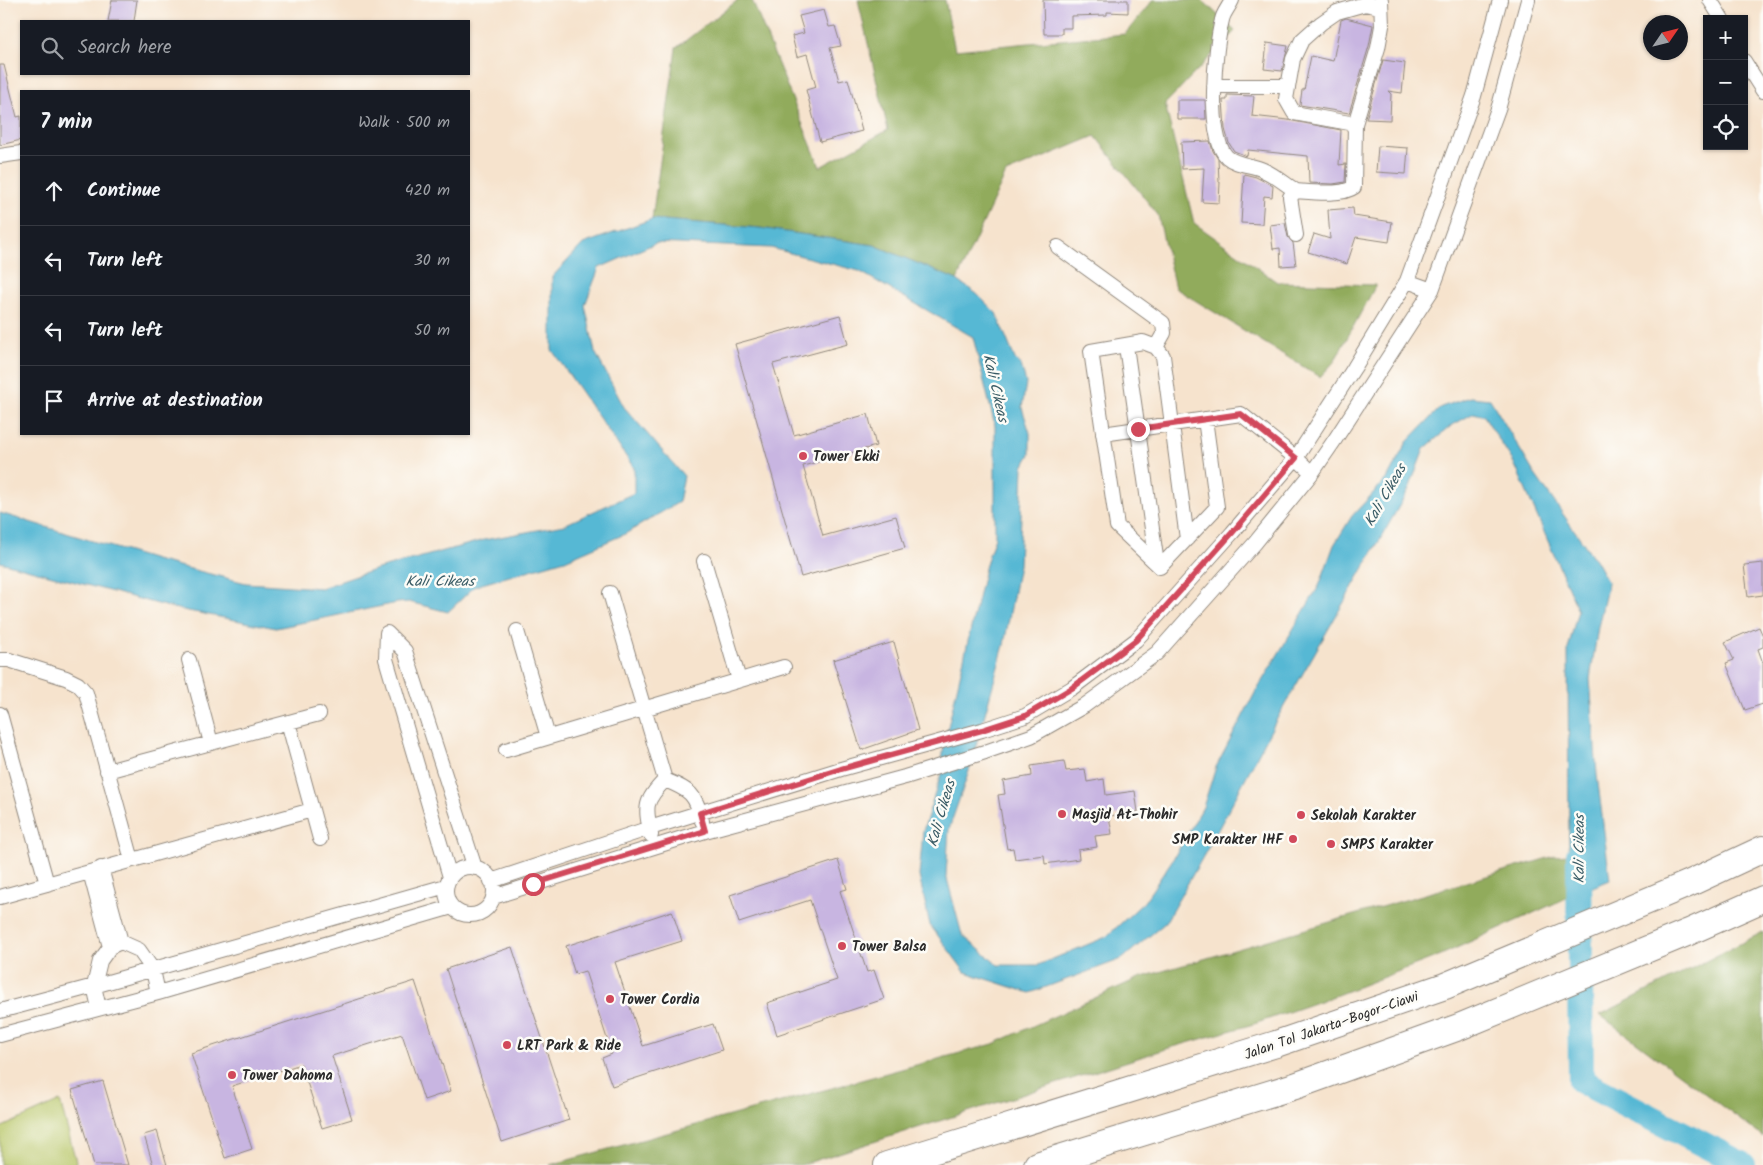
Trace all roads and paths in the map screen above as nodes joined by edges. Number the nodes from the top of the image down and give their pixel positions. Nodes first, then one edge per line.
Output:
1 (1232, 0) edge
2 (1500, 0) edge
3 (1528, 0) edge
4 (1710, 0) edge
5 (1381, 4) edge
6 (1719, 15) edge
7 (1748, 68) edge
8 (1214, 86) junction
9 (1288, 86) junction
10 (1763, 92) edge
11 (1355, 124) junction
12 (20, 153) edge
13 (0, 156) edge
14 (1296, 191) junction
15 (1296, 234) dead end
16 (1058, 247) dead end
17 (1407, 281) junction
18 (1432, 290) junction
19 (1126, 346) junction
20 (1156, 347) junction
21 (1205, 419) junction
22 (1171, 424) junction
23 (1138, 429) junction
24 (1103, 434) junction
25 (1296, 458) junction
26 (1312, 473) junction
27 (1232, 533) junction
28 (1186, 539) junction
29 (1255, 543) junction
30 (704, 561) dead end
31 (1157, 564) junction
32 (610, 593) dead end
33 (517, 631) dead end
34 (0, 660) edge
35 (189, 660) dead end
36 (784, 667) dead end
37 (739, 680) junction
38 (644, 709) junction
39 (0, 714) edge
40 (319, 714) dead end
41 (288, 722) junction
42 (548, 737) junction
43 (211, 743) junction
44 (506, 750) dead end
45 (107, 771) junction
46 (665, 780) junction
47 (312, 810) junction
48 (700, 813) junction
49 (650, 828) junction
50 (705, 831) junction
51 (320, 839) dead end
52 (654, 847) junction
53 (1763, 849) edge
54 (132, 860) junction
55 (475, 868) junction
56 (96, 870) junction
57 (448, 881) junction
58 (491, 881) junction
59 (47, 884) junction
60 (493, 897) junction
61 (0, 898) edge
62 (1763, 898) edge
63 (452, 907) junction
64 (115, 944) junction
65 (153, 970) junction
66 (94, 986) junction
67 (158, 993) junction
68 (99, 1008) junction
69 (0, 1011) edge
70 (0, 1035) edge
71 (886, 1165) edge
72 (1037, 1165) edge

1 - 8 street
2 - 17 street
3 - 18 street
4 - 6 street
5 - 9 street
5 - 11 street
7 - 10 street
8 - 9 street
8 - 14 street
9 - 11 street
11 - 14 street
12 - 13 street
14 - 15 street
16 - 20 street
17 - 18 street
17 - 25 street
18 - 26 street
19 - 20 street
19 - 23 street
19 - 24 street
20 - 22 street
21 - 22 street
21 - 25 street
21 - 28 street
22 - 23 street
22 - 28 street
23 - 24 street
23 - 31 street
24 - 31 street
25 - 26 street
25 - 27 street
26 - 29 street
27 - 29 street
27 - 48 street
28 - 31 street
29 - 50 street
30 - 37 street
32 - 38 street
33 - 42 street
34 - 45 street
35 - 43 street
36 - 37 street
37 - 38 street
38 - 42 street
38 - 46 street
39 - 59 street
40 - 41 street
41 - 43 street
41 - 47 street
42 - 44 street
43 - 45 street
45 - 54 street
46 - 48 street
46 - 49 street
47 - 51 street
47 - 54 street
48 - 49 street
48 - 50 street
49 - 52 street
49 - 58 street
50 - 52 street
52 - 60 street
53 - 71 highway, Jalan Tol Jakarta–Bogor–Ciawi
54 - 56 street
55 - 57 street
55 - 57 street
55 - 58 street
56 - 59 street
56 - 64 street
57 - 63 street
57 - 65 street
58 - 60 street
59 - 61 street
60 - 63 street
62 - 72 highway
63 - 67 street
64 - 65 street
64 - 66 street
65 - 66 street
65 - 67 street
66 - 68 street
66 - 69 street
67 - 68 street
68 - 70 street

